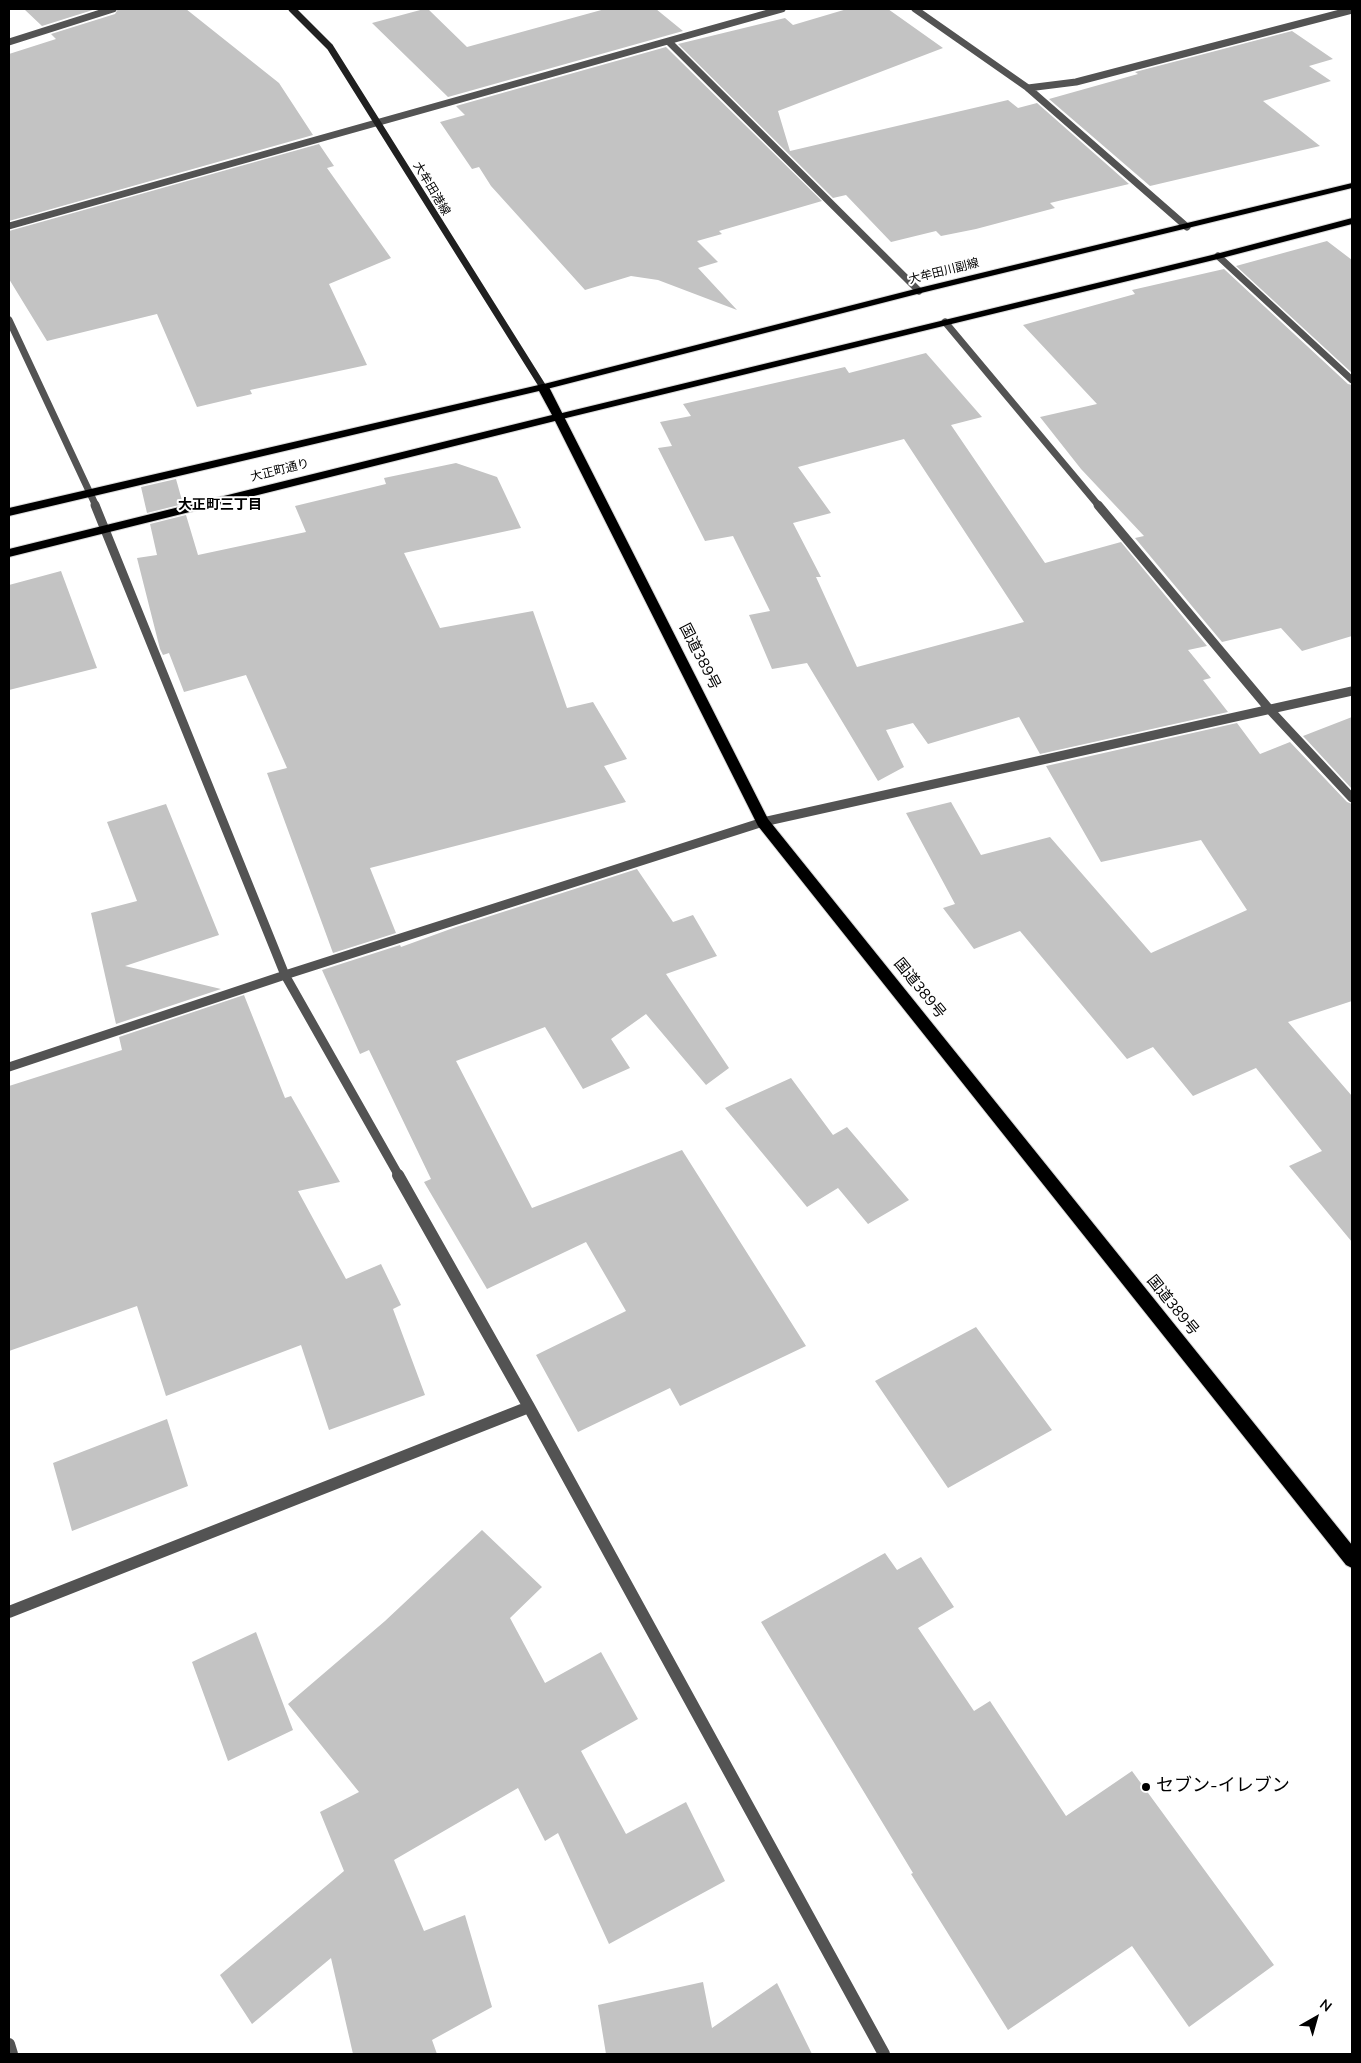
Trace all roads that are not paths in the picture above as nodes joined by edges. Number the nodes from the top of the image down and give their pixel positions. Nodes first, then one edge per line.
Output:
1 (113, 9) edge
2 (292, 9) edge
3 (782, 9) edge
4 (915, 9) edge
5 (1352, 10) edge
6 (9, 42) edge
7 (669, 42) junction
8 (1028, 88) junction
9 (379, 122) junction
10 (1352, 186) edge
11 (1352, 220) edge
12 (9, 226) edge
13 (1187, 227) junction
14 (1218, 256) junction
15 (919, 290) junction
16 (9, 320) edge
17 (945, 322) junction
18 (1352, 380) edge
19 (543, 387) junction
20 (558, 416) junction
21 (90, 492) junction
22 (9, 512) edge
23 (104, 529) junction
24 (9, 553) edge
25 (1352, 691) edge
26 (1270, 710) junction
27 (1352, 798) edge
28 (763, 822) junction
29 (285, 975) junction
30 (9, 1067) edge
31 (528, 1407) junction
32 (1352, 1559) edge
33 (9, 1612) edge
34 (9, 2044) edge
35 (12, 2054) edge
36 (884, 2054) edge

1 - 6 street
2 - 9 main road, 大牟田港線
3 - 7 street
4 - 8 street
5 - 8 street
7 - 9 street
7 - 15 street
8 - 13 street
9 - 12 street
9 - 19 main road, 大牟田港線
10 - 13 main road, 大牟田川副線
11 - 14 main road
13 - 15 main road, 大牟田川副線
14 - 17 main road
14 - 18 street
15 - 19 main road, 大牟田川副線
16 - 21 street
17 - 20 main road
17 - 26 street
19 - 20 highway, 国道389号
19 - 21 highway, 大正町通り
20 - 23 highway, 大正町通り
20 - 28 highway, 国道389号
21 - 22 highway, 大正町通り
21 - 23 street
23 - 24 highway, 大正町通り
23 - 29 street
25 - 26 street
26 - 27 street
26 - 28 street
28 - 29 street
28 - 32 highway, 国道389号
29 - 30 street
29 - 31 street
31 - 33 street
31 - 36 street
34 - 35 street

